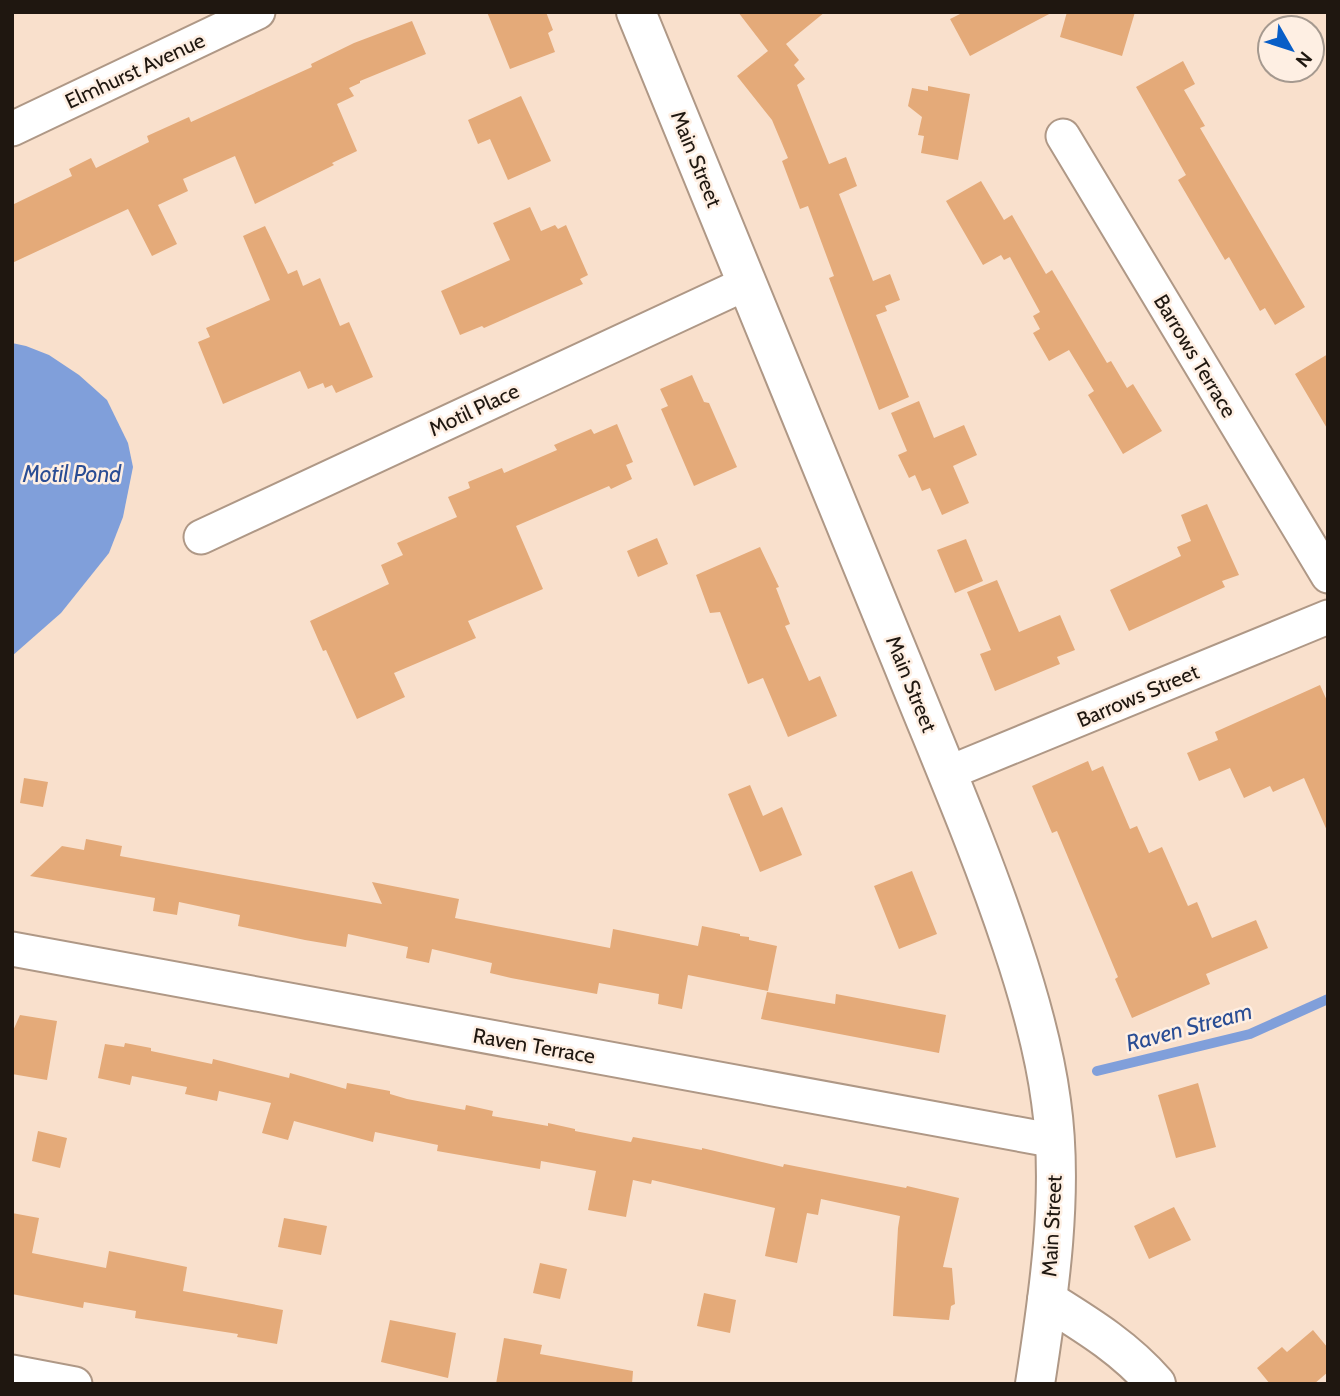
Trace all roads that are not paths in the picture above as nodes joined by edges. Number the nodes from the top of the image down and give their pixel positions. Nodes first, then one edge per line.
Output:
1 (258, 12) edge
2 (636, 12) edge
3 (12, 129) edge
4 (1063, 136) dead end
5 (747, 283) junction
6 (201, 537) dead end
7 (1328, 576) edge
8 (1328, 617) edge
9 (947, 773) junction
10 (12, 949) edge
11 (1056, 1141) junction
12 (1047, 1300) junction
13 (12, 1372) edge
14 (75, 1384) edge
15 (1035, 1384) edge
16 (1156, 1384) edge

1 - 3 street, Elmhurst Avenue
2 - 5 main road, Main Street
4 - 7 street, Barrows Terrace
5 - 6 street, Motil Place
5 - 9 main road, Main Street
8 - 9 street, Barrows Street
9 - 11 main road, Main Street
10 - 11 street, Raven Terrace
11 - 12 main road, Main Street
12 - 15 main road, Main Street
12 - 16 main road
13 - 14 street

